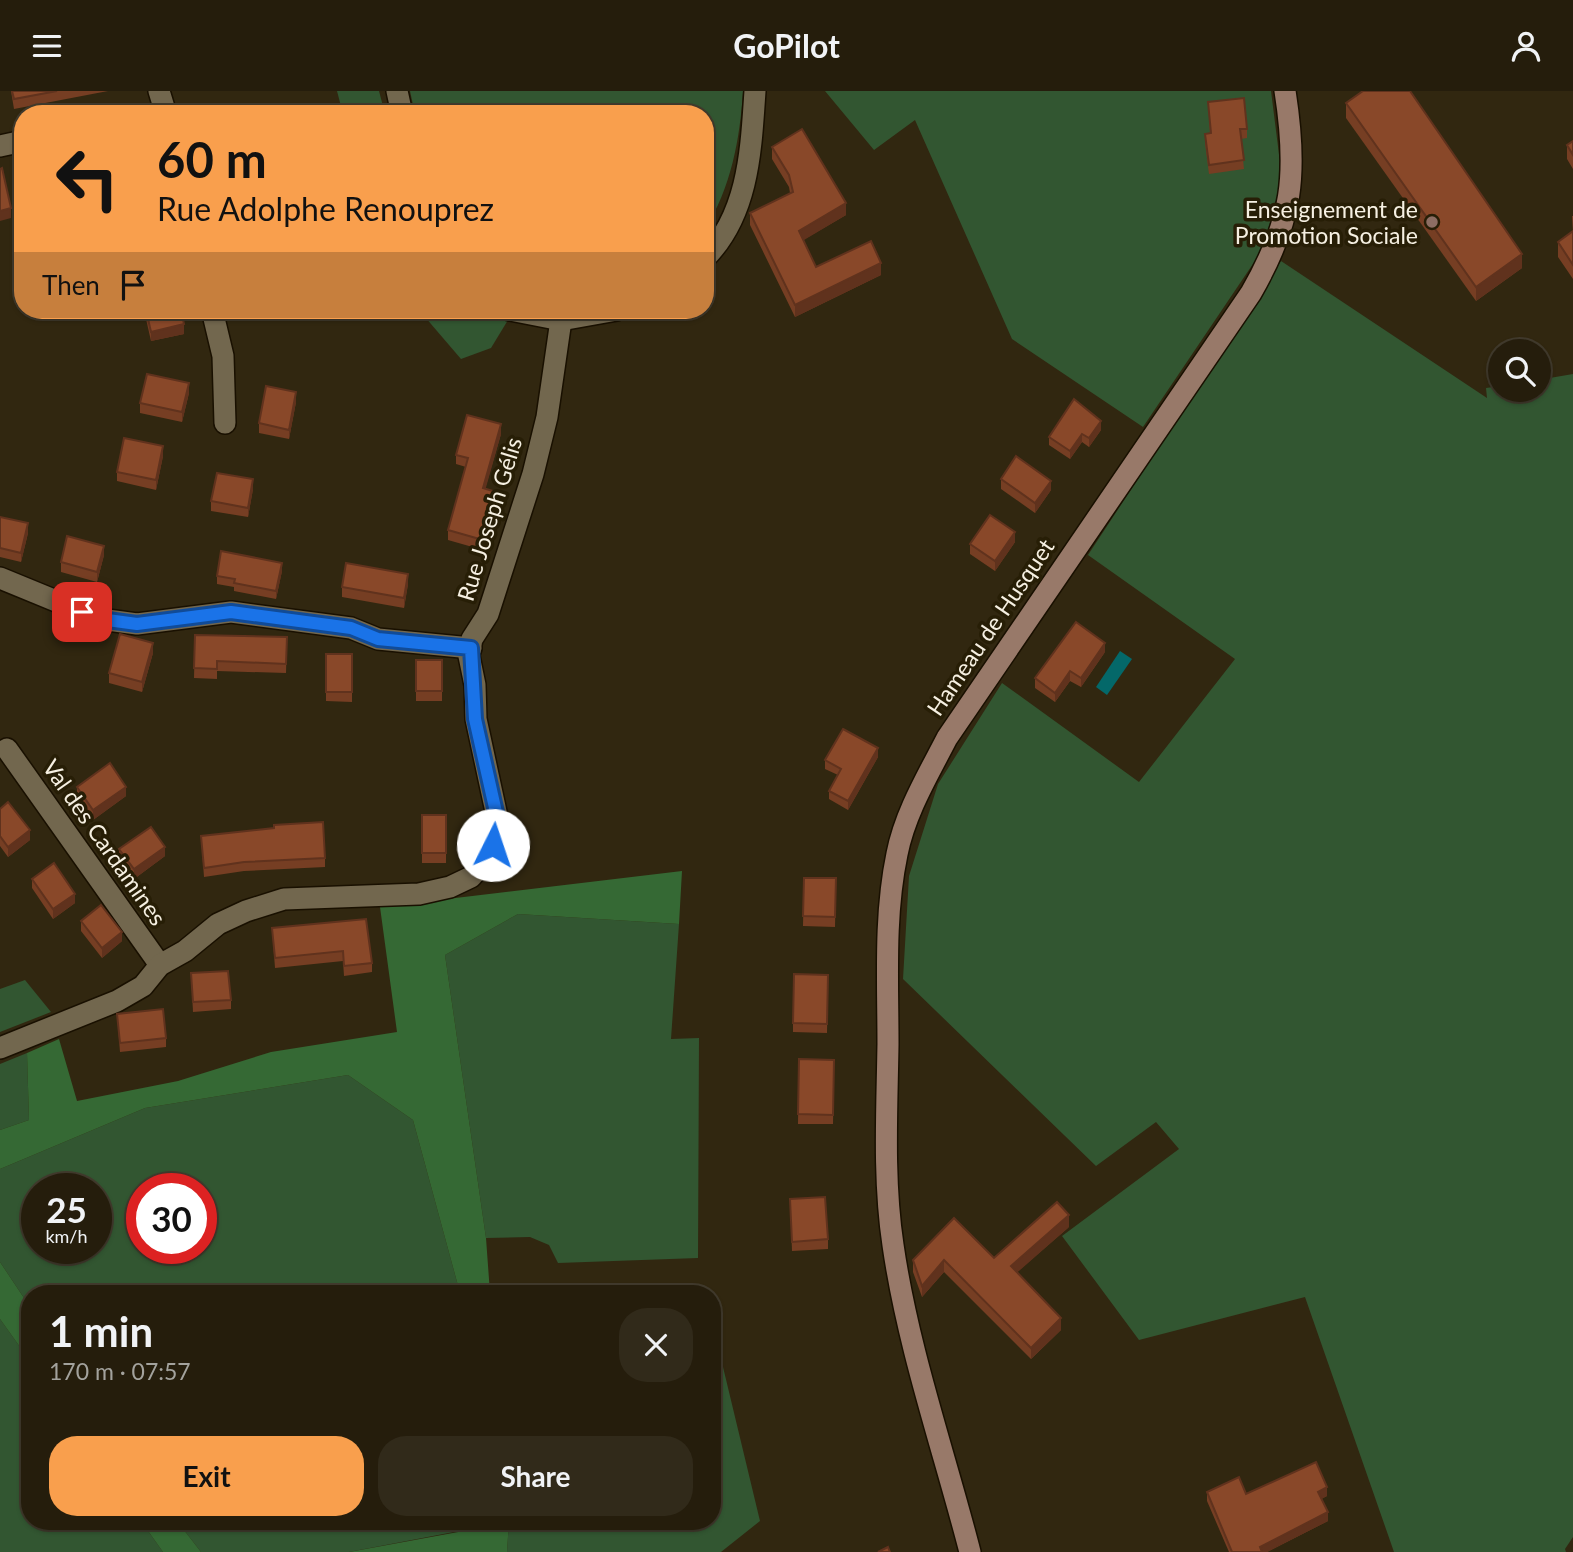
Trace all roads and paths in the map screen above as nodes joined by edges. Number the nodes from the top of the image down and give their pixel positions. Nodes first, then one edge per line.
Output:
1 (755, 91) edge
2 (1285, 91) edge
3 (714, 249) edge
4 (214, 319) edge
5 (556, 319) edge
6 (567, 319) edge
7 (561, 320) junction
8 (225, 423) dead end
9 (0, 578) edge
10 (471, 648) junction
11 (7, 749) dead end
12 (160, 965) junction
13 (0, 1048) edge
14 (970, 1552) edge

1 - 3 street
2 - 14 street, Hameau de Husquet
4 - 8 street
5 - 7 street
6 - 7 street
7 - 10 street, Rue Joseph Gélis
9 - 10 street
10 - 12 street, Rue Joseph Gélis
11 - 12 street, Val des Cardamines
12 - 13 street, Rue Joseph Gélis

